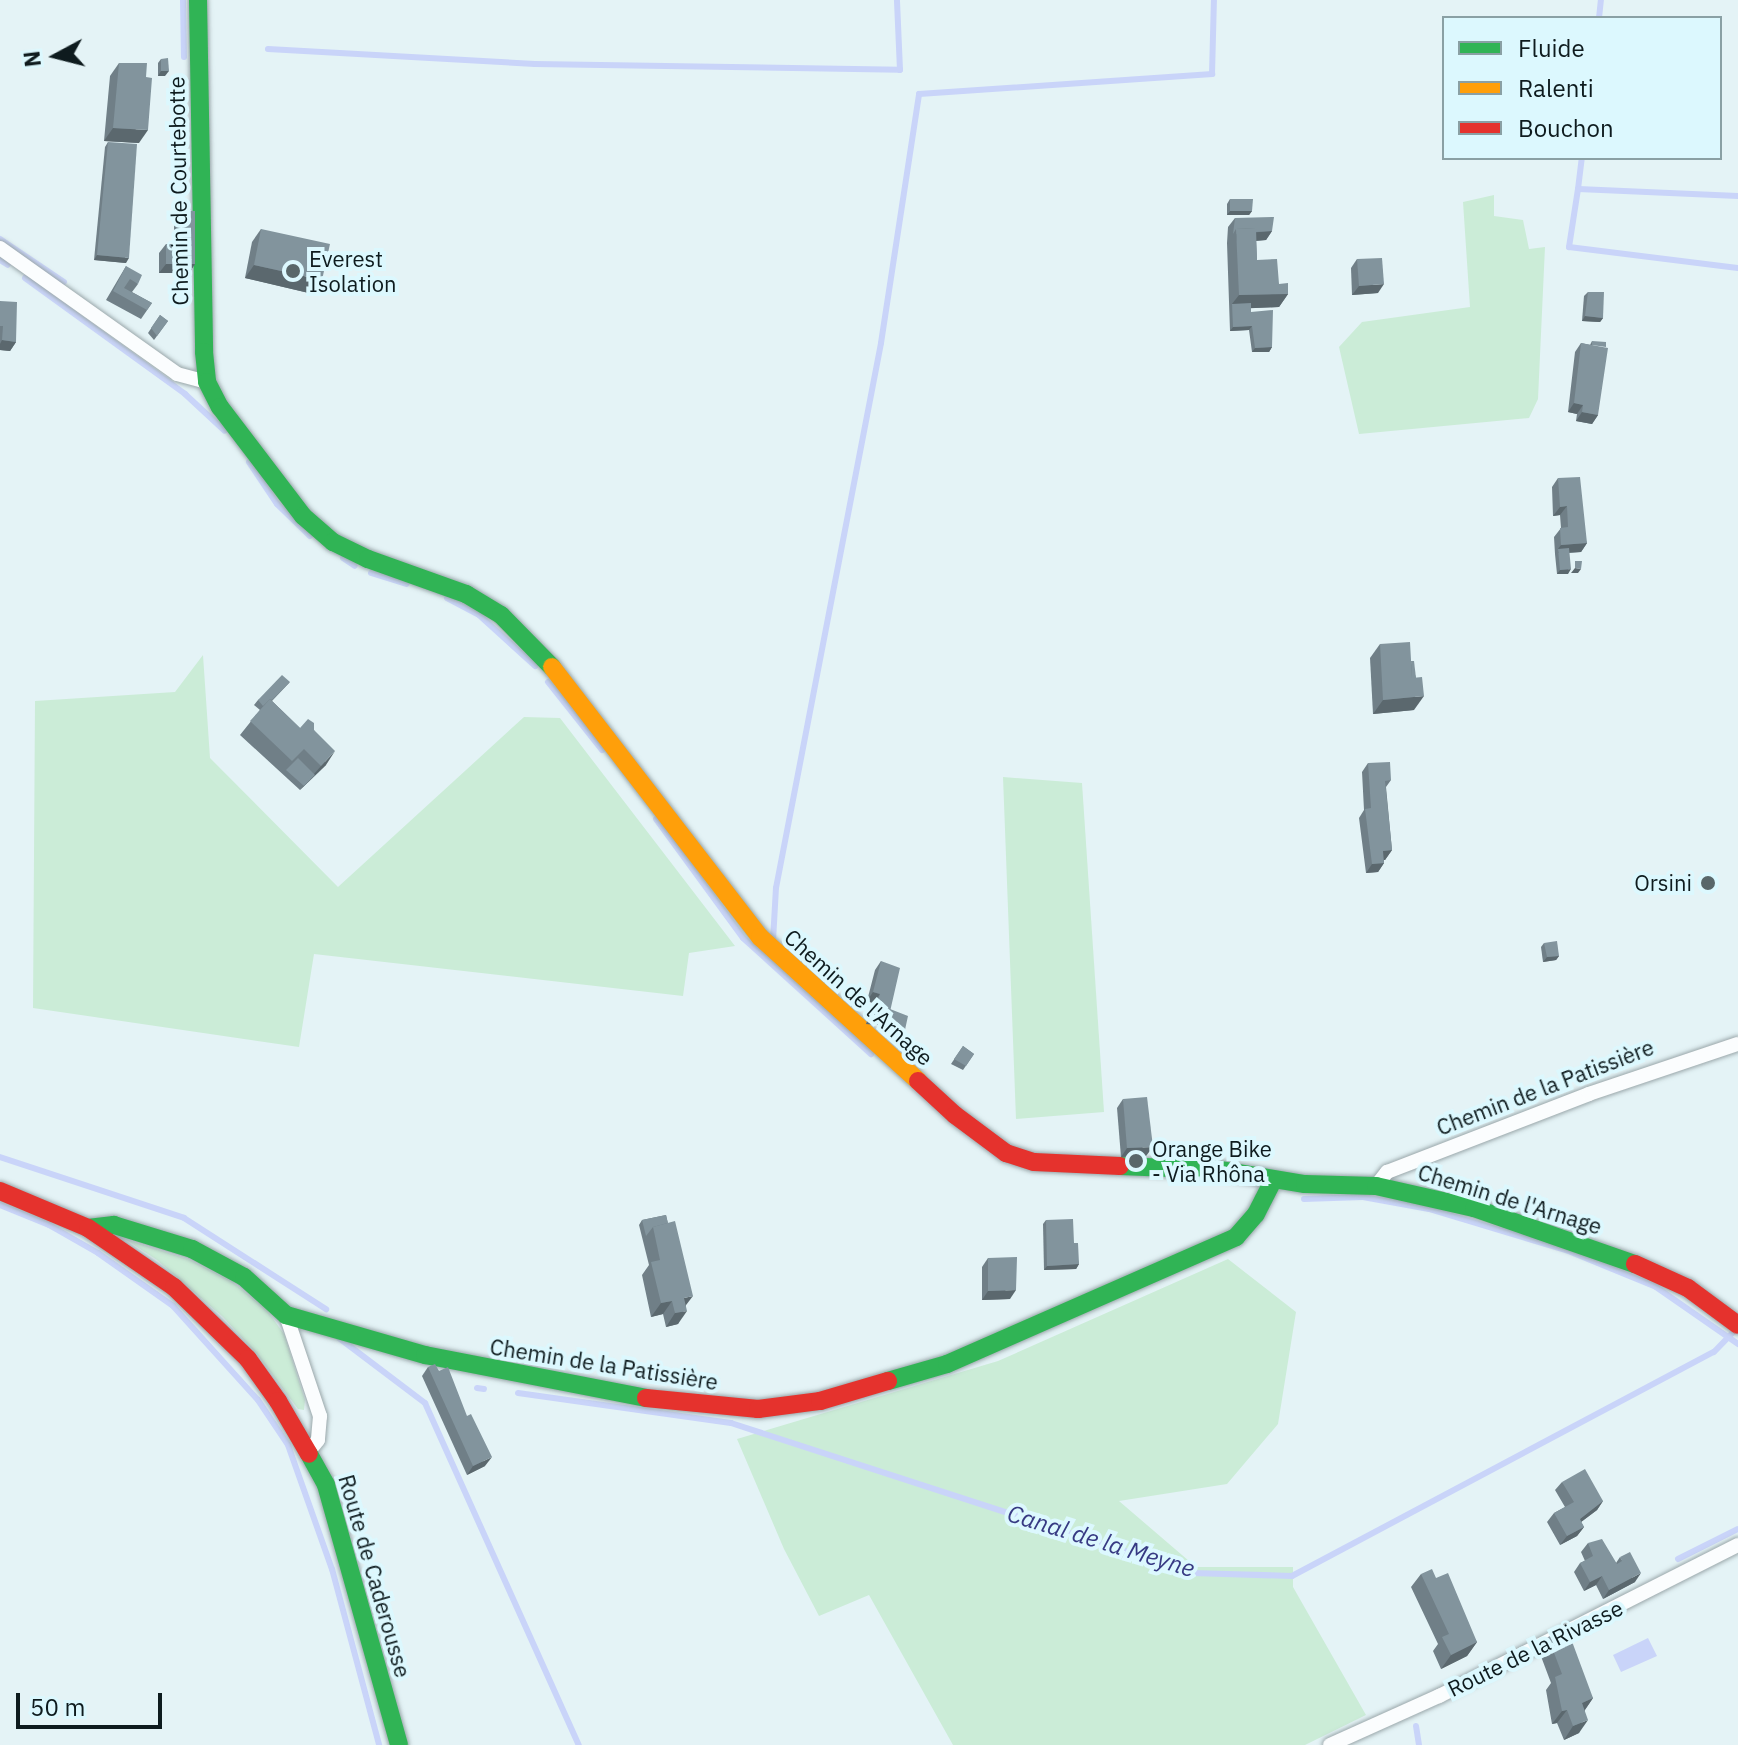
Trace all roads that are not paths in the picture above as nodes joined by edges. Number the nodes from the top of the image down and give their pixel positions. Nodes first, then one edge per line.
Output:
1 (198, 0) edge
2 (0, 248) edge
3 (207, 382) junction
4 (1738, 1044) edge
5 (1273, 1180) junction
6 (1376, 1186) junction
7 (0, 1191) edge
8 (88, 1228) junction
9 (286, 1315) junction
10 (1738, 1325) edge
11 (309, 1451) junction
12 (1738, 1545) edge
13 (399, 1745) edge
14 (1330, 1745) edge

1 - 3 street, Chemin de Courtebotte
2 - 3 street
3 - 5 street, Chemin de l'Arnage
4 - 6 street, Chemin de la Patissière
5 - 6 street, Chemin de l'Arnage
5 - 9 street, Chemin de la Patissière
6 - 10 street, Chemin de l'Arnage
7 - 8 street, Route de Caderousse
8 - 9 street, Chemin de la Patissière
8 - 11 street, Route de Caderousse
9 - 11 street
11 - 13 street, Route de Caderousse
12 - 14 street, Route de la Rivasse

